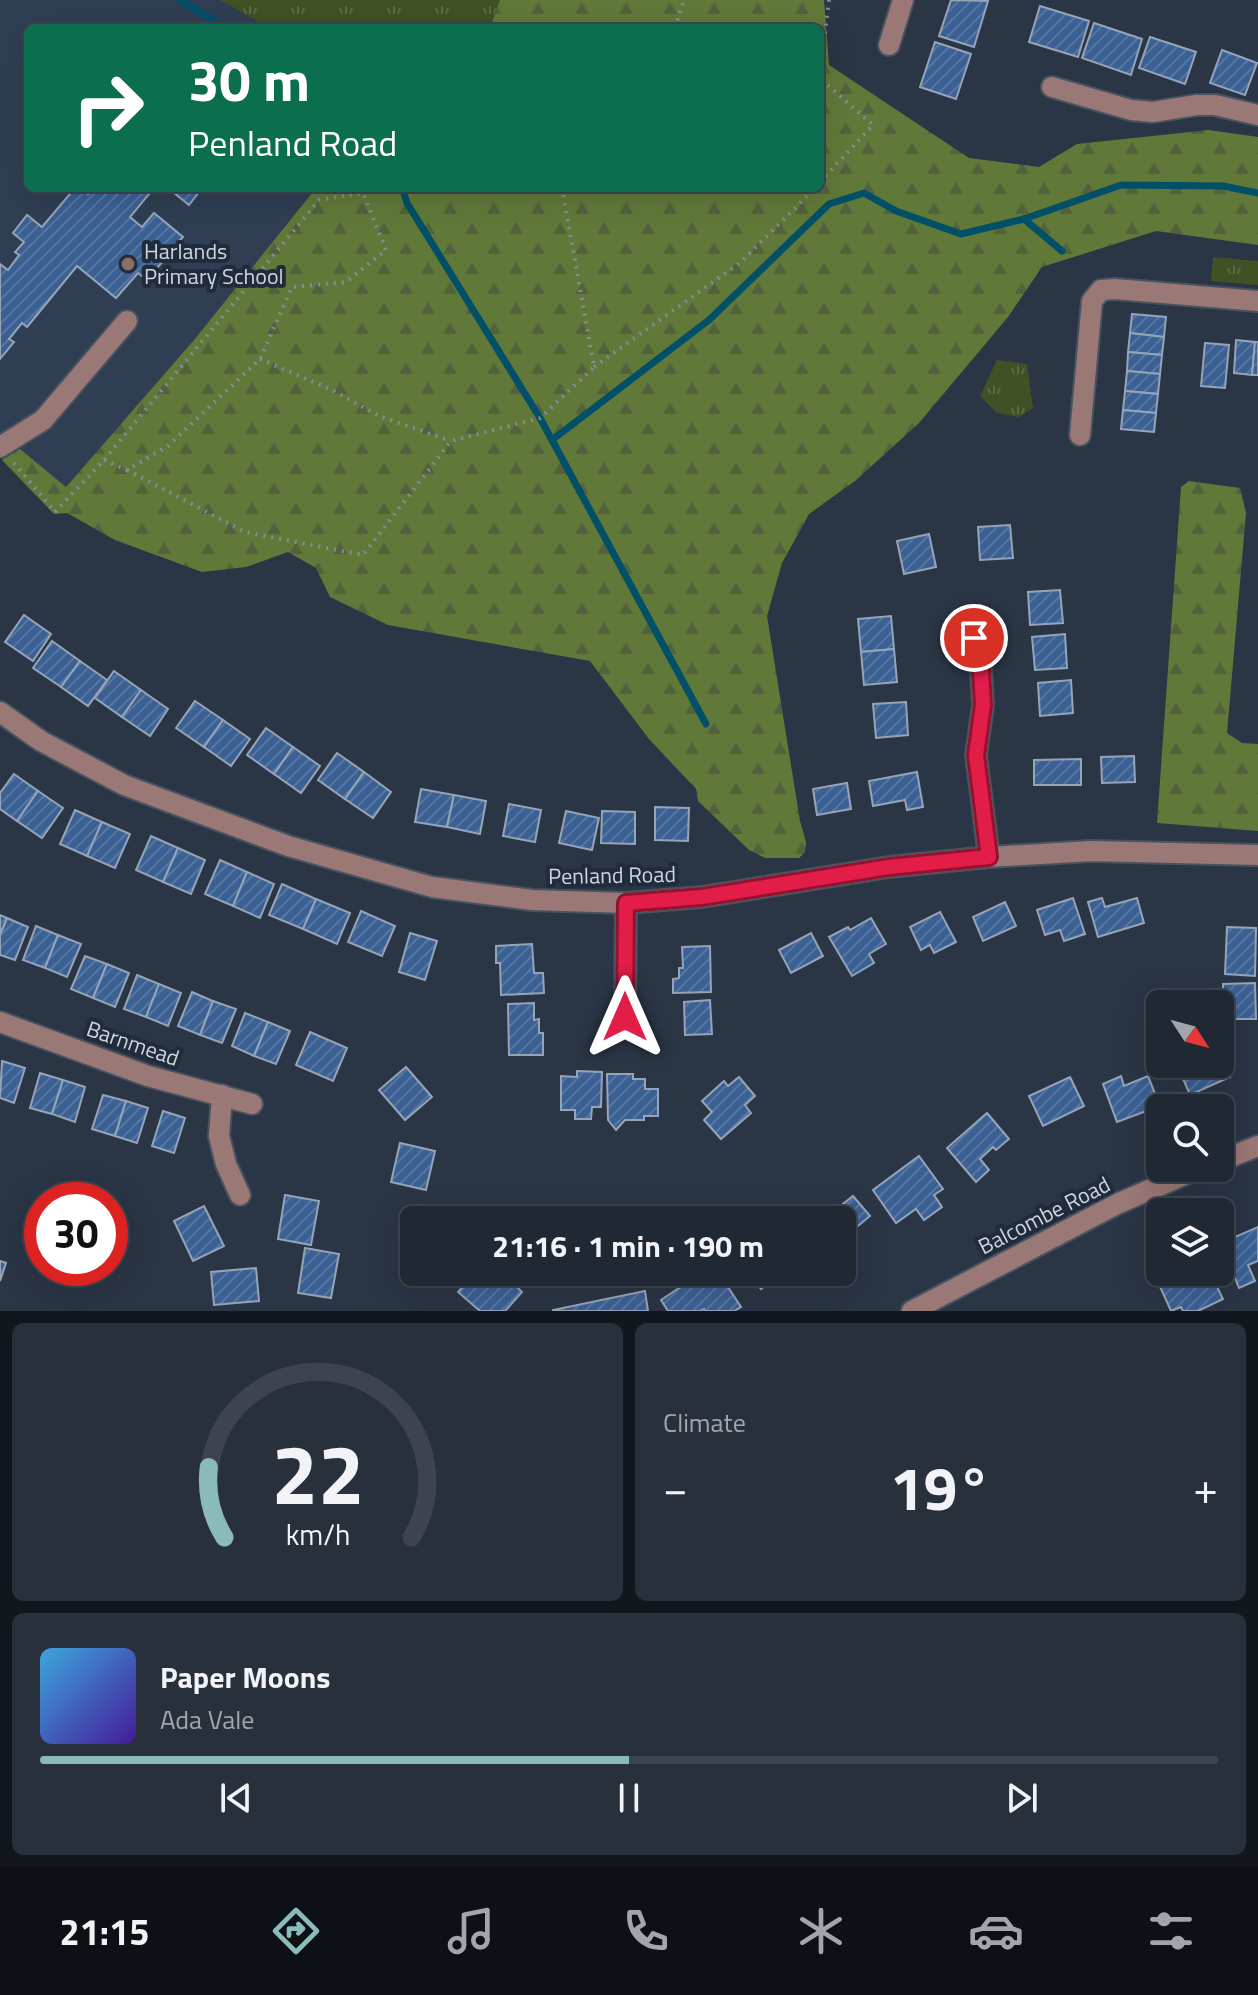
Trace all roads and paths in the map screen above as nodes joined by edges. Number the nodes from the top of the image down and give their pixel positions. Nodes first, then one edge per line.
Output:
1 (684, 0) edge
2 (829, 0) edge
3 (903, 0) edge
4 (676, 24) edge
5 (824, 40) edge
6 (889, 45) dead end
7 (824, 82) edge
8 (1052, 87) dead end
9 (1258, 115) edge
10 (824, 178) edge
11 (563, 192) edge
12 (811, 192) edge
13 (363, 193) joint
14 (1258, 301) edge
15 (127, 321) dead end
16 (260, 359) junction
17 (594, 367) junction
18 (1080, 435) dead end
19 (451, 441) junction
20 (6, 454) edge
21 (104, 460) junction
22 (127, 470) junction
23 (974, 638) dead end
24 (0, 712) edge
25 (1258, 855) edge
26 (989, 857) junction
27 (626, 903) junction
28 (625, 1017) dead end
29 (0, 1022) edge
30 (222, 1095) junction
31 (252, 1104) dead end
32 (1258, 1146) edge
33 (1234, 1155) edge
34 (1168, 1182) edge
35 (240, 1195) dead end
36 (912, 1311) edge

1 - 4 path
2 - 5 path
3 - 6 street
7 - 10 path
8 - 9 street
11 - 17 path
12 - 17 path
13 - 16 path
13 - 21 path
14 - 18 street
15 - 20 street
16 - 19 path
16 - 22 path
17 - 19 path
19 - 22 path
20 - 21 path
21 - 22 path
23 - 26 street
24 - 27 street, Penland Road
25 - 26 street, Penland Road
26 - 27 street, Penland Road
27 - 28 street
29 - 30 street, Barnmead
30 - 31 street, Barnmead
30 - 35 street
32 - 33 street
34 - 36 street, Balcombe Road

